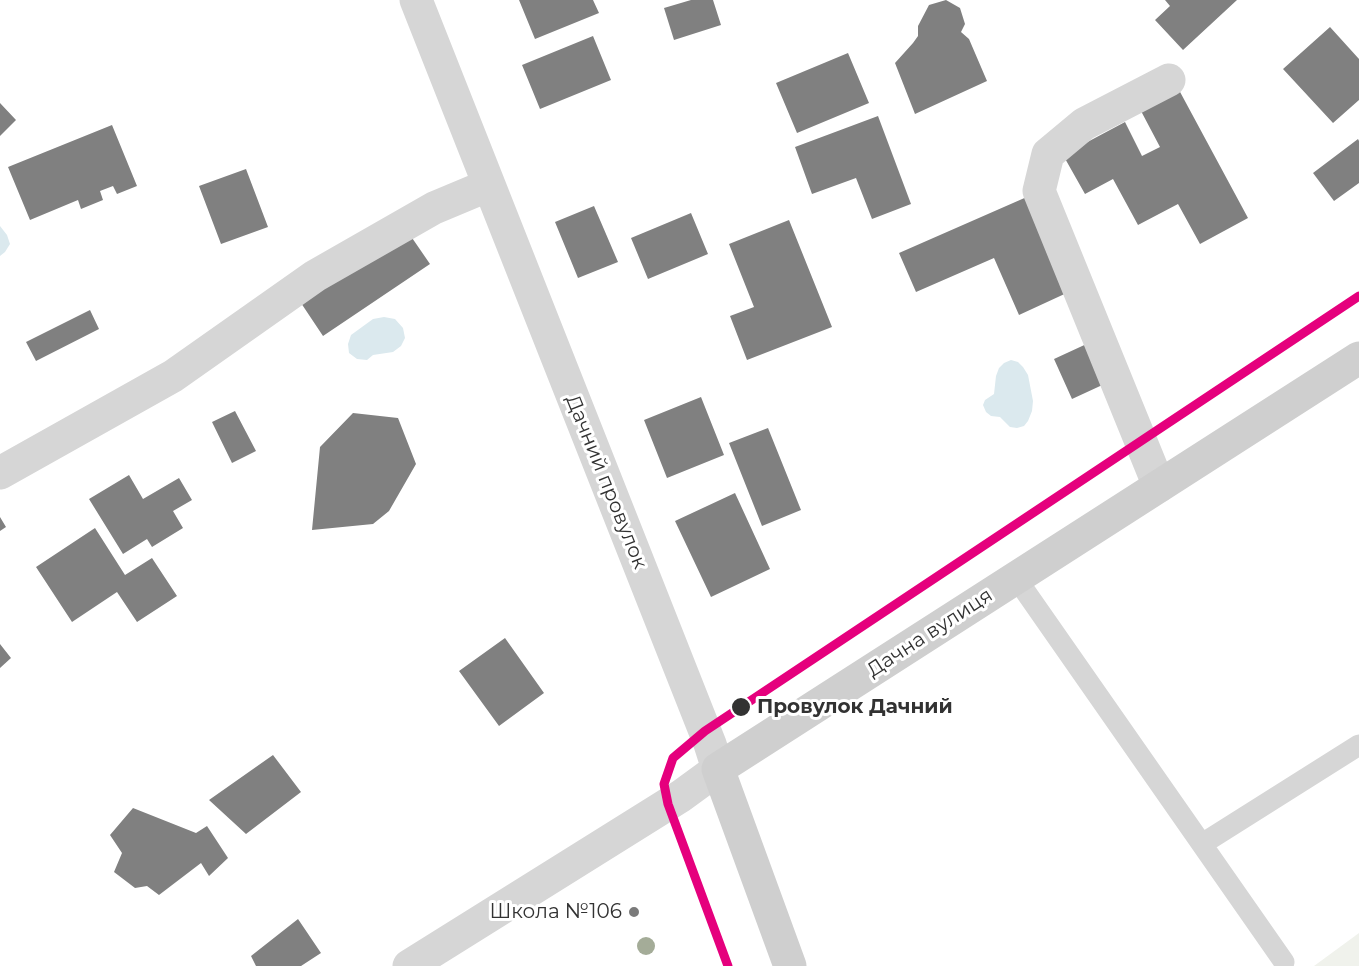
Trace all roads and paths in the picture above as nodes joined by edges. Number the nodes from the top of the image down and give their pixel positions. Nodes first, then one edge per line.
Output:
1 (416, 0) edge
2 (1169, 80) dead end
3 (489, 185) junction
4 (1359, 358) edge
5 (0, 473) edge
6 (1159, 486) junction
7 (1016, 578) junction
8 (1359, 745) edge
9 (718, 769) junction
10 (1202, 844) junction
11 (1284, 962) dead end
12 (410, 966) edge
13 (790, 966) edge

1 - 3 street, Дачний провулок
2 - 6 street
3 - 5 street
3 - 9 street, Дачний провулок
4 - 6 main road, Дачна вулиця
6 - 7 main road, Дачна вулиця
7 - 9 main road, Дачна вулиця
7 - 10 lane
8 - 10 lane
9 - 12 street, Дачна вулиця
9 - 13 main road, Дачний провулок
10 - 11 lane

